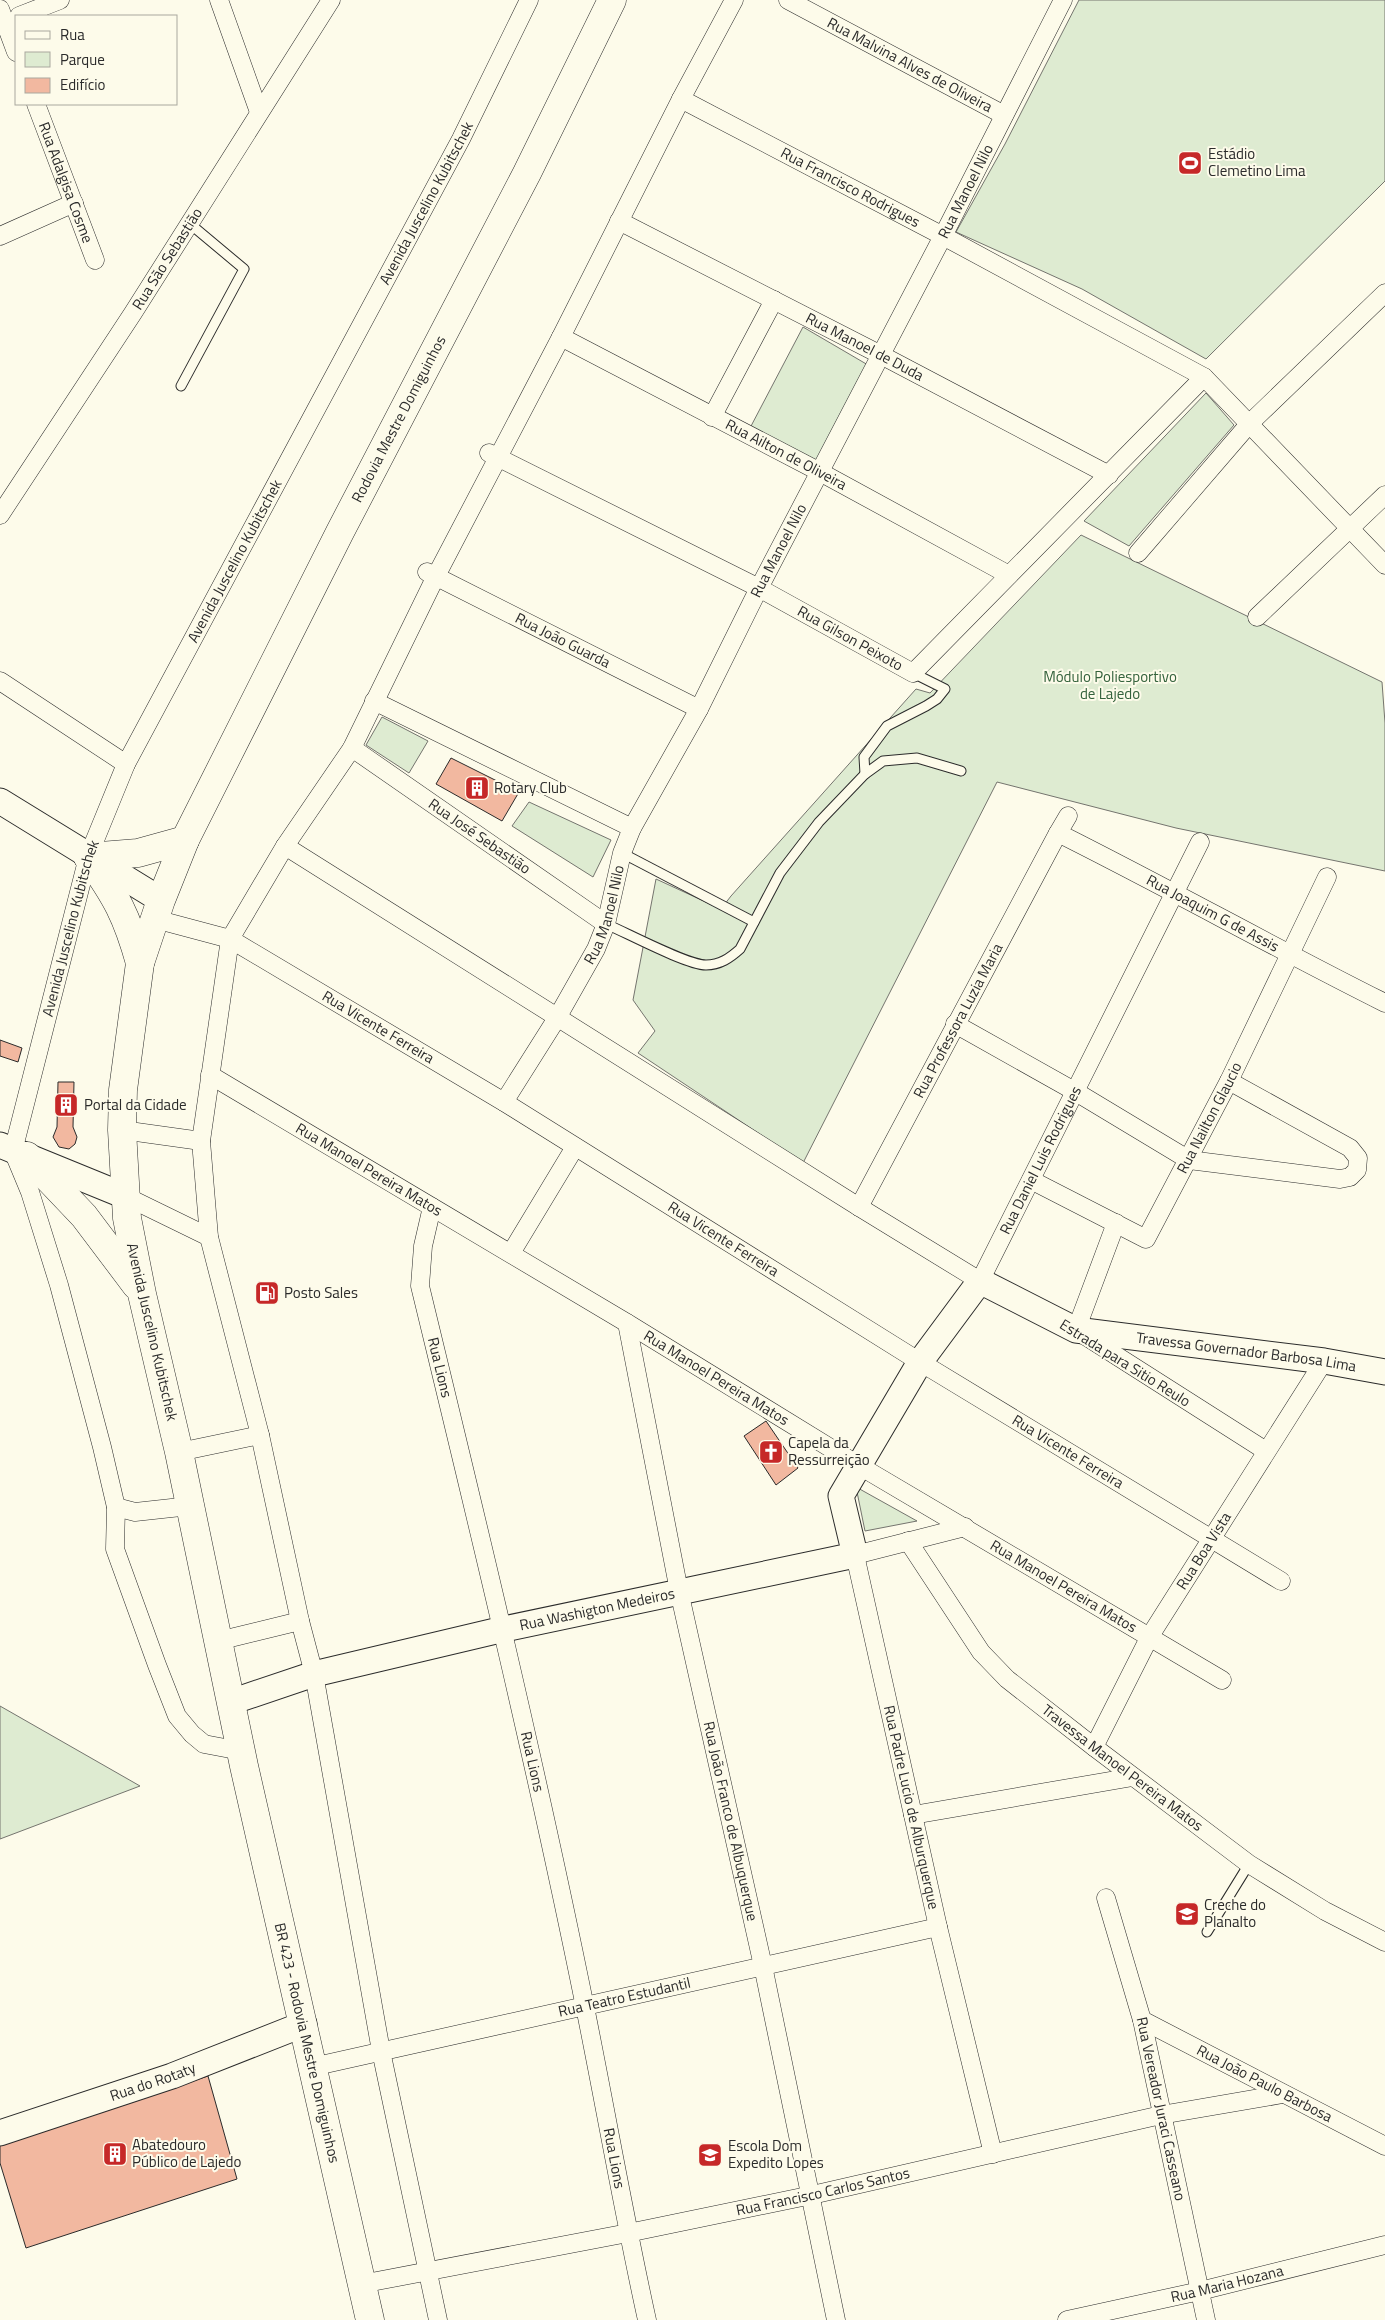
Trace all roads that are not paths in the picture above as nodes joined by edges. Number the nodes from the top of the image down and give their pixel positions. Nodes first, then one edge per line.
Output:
1 (60, 0) edge
2 (219, 0) edge
3 (331, 0) edge
4 (529, 0) edge
5 (612, 0) edge
6 (734, 0) edge
7 (788, 0) edge
8 (1063, 0) edge
9 (17, 15) edge
10 (8, 18) edge
11 (15, 48) edge
12 (681, 99) junction
13 (36, 105) edge
14 (260, 112) junction
15 (1004, 115) junction
16 (74, 203) junction
17 (619, 221) junction
18 (189, 223) junction
19 (0, 236) edge
20 (943, 236) junction
21 (95, 260) dead end
22 (1385, 293) edge
23 (774, 300) junction
24 (561, 337) junction
25 (881, 355) junction
26 (1204, 376) junction
27 (181, 386) dead end
28 (712, 417) junction
29 (1250, 423) junction
30 (493, 455) junction
31 (820, 472) junction
32 (1109, 476) junction
33 (1385, 495) edge
34 (0, 515) edge
35 (1349, 528) junction
36 (1138, 553) dead end
37 (1385, 565) edge
38 (431, 574) junction
39 (1009, 575) junction
40 (759, 588) junction
41 (1257, 617) dead end
42 (914, 673) junction
43 (0, 681) edge
44 (374, 701) junction
45 (699, 710) junction
46 (352, 748) junction
47 (126, 764) junction
48 (961, 771) dead end
49 (865, 774) junction
50 (0, 801) edge
51 (1068, 816) dead end
52 (632, 828) junction
53 (1058, 833) junction
54 (185, 840) junction
55 (1200, 842) dead end
56 (285, 846) junction
57 (622, 853) junction
58 (88, 857) junction
59 (1327, 877) dead end
60 (1176, 892) junction
61 (158, 910) junction
62 (754, 922) junction
63 (606, 924) junction
64 (230, 939) junction
65 (1289, 954) junction
66 (140, 963) junction
67 (1385, 1003) edge
68 (557, 1018) junction
69 (955, 1024) junction
70 (210, 1075) junction
71 (1229, 1081) junction
72 (1076, 1092) junction
73 (504, 1102) junction
74 (122, 1130) junction
75 (201, 1141) junction
76 (575, 1147) junction
77 (13, 1151) edge
78 (1189, 1160) junction
79 (1031, 1180) junction
80 (125, 1196) junction
81 (432, 1207) junction
82 (859, 1207) junction
83 (1116, 1223) junction
84 (209, 1237) junction
85 (511, 1253) junction
86 (980, 1281) junction
87 (142, 1294) junction
88 (627, 1322) junction
89 (1076, 1330) junction
90 (1324, 1361) junction
91 (920, 1362) junction
92 (1385, 1372) edge
93 (260, 1435) junction
94 (1266, 1451) junction
95 (179, 1452) junction
96 (858, 1465) junction
97 (190, 1506) junction
98 (116, 1507) junction
99 (965, 1527) junction
100 (1211, 1538) junction
101 (908, 1541) junction
102 (855, 1555) junction
103 (1282, 1582) dead end
104 (679, 1591) junction
105 (300, 1622) junction
106 (504, 1629) junction
107 (1150, 1636) junction
108 (218, 1641) junction
109 (314, 1674) junction
110 (1222, 1680) dead end
111 (231, 1702) junction
112 (1094, 1747) junction
113 (243, 1758) junction
114 (1133, 1777) junction
115 (913, 1815) junction
116 (1249, 1864) junction
117 (1106, 1898) dead end
118 (938, 1927) junction
119 (1207, 1932) dead end
120 (1385, 1942) edge
121 (763, 1966) junction
122 (585, 2006) junction
123 (1142, 2020) junction
124 (304, 2024) junction
125 (381, 2051) junction
126 (312, 2067) junction
127 (1283, 2094) junction
128 (1161, 2115) junction
129 (0, 2133) edge
130 (1385, 2146) edge
131 (993, 2154) junction
132 (812, 2196) junction
133 (628, 2233) junction
134 (1385, 2245) edge
135 (428, 2272) junction
136 (361, 2284) junction
137 (1200, 2291) junction
138 (370, 2320) edge
139 (438, 2320) edge
140 (647, 2320) edge
141 (836, 2320) edge
142 (1067, 2320) edge
143 (1206, 2320) edge

1 - 9 street
2 - 14 street
3 - 14 street, Rua São Sebastião
4 - 47 street, Avenida Juscelino Kubitschek
5 - 54 main road, Rodovia Mestre Domiguinhos
6 - 12 street
7 - 15 street, Rua Malvina Alves de Oliveira
8 - 15 street, Rua Manoel Nilo
10 - 11 street
12 - 17 street
12 - 20 street, Rua Francisco Rodrigues
13 - 16 street, Rua Adalgisa Cosme
14 - 18 street, Rua São Sebastião
15 - 20 street, Rua Manoel Nilo
16 - 19 street
16 - 21 street, Rua Adalgisa Cosme
17 - 23 street, Rua Manoel de Duda
17 - 24 street
18 - 27 lane
18 - 34 street, Rua São Sebastião
20 - 25 street, Rua Manoel Nilo
20 - 26 street, Rua Francisco Rodrigues
22 - 29 street
23 - 25 street, Rua Manoel de Duda
23 - 28 street
24 - 28 street, Rua Ailton de Oliveira
24 - 30 street
25 - 31 street, Rua Manoel Nilo
25 - 32 street, Rua Manoel de Duda
26 - 29 street, Rua Francisco Rodrigues
26 - 32 street, Rua Gilson Peixoto
28 - 31 street, Rua Ailton de Oliveira
29 - 35 street, Rua Francisco Rodrigues
29 - 36 street
30 - 38 street
30 - 40 street, Rua Gilson Peixoto
31 - 39 street, Rua Ailton de Oliveira
31 - 40 street, Rua Manoel Nilo
32 - 39 street, Rua Gilson Peixoto
33 - 35 street
35 - 37 street, Rua Francisco Rodrigues
35 - 41 street
38 - 44 street
38 - 45 street, Rua João Guarda
39 - 42 street, Rua Gilson Peixoto
40 - 42 street, Rua Gilson Peixoto
40 - 45 street, Rua Manoel Nilo
42 - 49 lane
43 - 47 street
44 - 46 street
44 - 52 street
45 - 52 street, Rua Manoel Nilo
46 - 56 street
46 - 63 street, Rua José Sebastião
47 - 58 street, Avenida Juscelino Kubitschek
48 - 49 lane
49 - 62 lane
50 - 58 street, Rua Vicente Ferreira
51 - 53 street
52 - 57 street, Rua Manoel Nilo
53 - 60 street, Rua Joaquim G de Assis
53 - 69 street, Rua Professora Luzia Maria
54 - 58 main road
54 - 61 main road, Avenida Juscelino Kubitschek
55 - 60 street, Rua Daniel Luis Rodrigues
56 - 64 street
56 - 68 street
57 - 62 lane
57 - 63 street, Rua Manoel Nilo
58 - 61 street, Rua Vicente Ferreira
58 - 66 main road
58 - 77 street, Avenida Juscelino Kubitschek
59 - 65 street, Rua Nailton Glaucio
60 - 65 street, Rua Joaquim G de Assis
60 - 72 street, Rua Daniel Luis Rodrigues
61 - 64 street, Rua Vicente Ferreira
61 - 66 main road, Avenida Juscelino Kubitschek
62 - 63 lane
63 - 68 street, Rua Manoel Nilo
64 - 70 street
64 - 73 street, Rua Vicente Ferreira
65 - 67 street, Rua Joaquim G de Assis
65 - 71 street, Rua Nailton Glaucio
66 - 74 main road, Avenida Juscelino Kubitschek
68 - 73 street, Rua Manoel Nilo
68 - 82 street
69 - 72 street
69 - 82 street, Rua Professora Luzia Maria
70 - 75 street
70 - 81 street, Rua Manoel Pereira Matos
71 - 78 street, Rua Nailton Glaucio
71 - 78 street
72 - 78 street
72 - 79 street, Rua Daniel Luis Rodrigues
73 - 76 street, Rua Vicente Ferreira
74 - 75 street
74 - 80 main road, Avenida Juscelino Kubitschek
75 - 84 street
76 - 85 street
76 - 91 street, Rua Vicente Ferreira
77 - 80 street
77 - 87 main road
77 - 98 street
78 - 83 street, Rua Nailton Glaucio
79 - 83 street, Rua Nailton Glaucio
79 - 86 street, Rua Daniel Luis Rodrigues
80 - 84 street
80 - 87 main road, Avenida Juscelino Kubitschek
81 - 85 street, Rua Manoel Pereira Matos
81 - 106 street, Rua Lions
82 - 86 street
83 - 89 street
84 - 93 street
85 - 88 street, Rua Manoel Pereira Matos
86 - 89 street, Estrada para Sitio Reulo
86 - 91 street, Rua Daniel Luis Rodrigues
87 - 95 main road, Avenida Juscelino Kubitschek
88 - 96 street, Rua Manoel Pereira Matos
88 - 104 street, Rua João Franco de Albuquerque
89 - 90 street, Travessa Governador Barbosa Lima
89 - 94 street, Estrada para Sitio Reulo
90 - 92 street, Travessa Governador Barbosa Lima
90 - 94 street, Rua Boa Vista
91 - 96 street, Rua Daniel Luis Rodrigues
91 - 100 street, Rua Vicente Ferreira
93 - 95 street
93 - 105 street
94 - 100 street, Rua Boa Vista
95 - 97 main road, Avenida Juscelino Kubitschek
96 - 99 street, Rua Manoel Pereira Matos
96 - 102 street, Rua Padre Lucio de Alburquerque
97 - 98 street
97 - 108 main road, Avenida Juscelino Kubitschek
98 - 113 street
99 - 101 street, Rua Washigton Medeiros
99 - 107 street, Rua Manoel Pereira Matos
100 - 103 street, Rua Vicente Ferreira
100 - 107 street, Rua Boa Vista
101 - 102 street, Rua Washigton Medeiros
101 - 112 street, Travessa Manoel Pereira Matos
102 - 104 street, Rua Washigton Medeiros
102 - 115 street, Rua Padre Lucio de Alburquerque
104 - 106 street, Rua Washigton Medeiros
104 - 121 street, Rua João Franco de Albuquerque
105 - 108 street
105 - 109 street
106 - 109 street, Rua Washigton Medeiros
106 - 122 street, Rua Lions
107 - 110 street, Rua Manoel Pereira Matos
107 - 112 street, Rua Boa Vista
108 - 111 main road, Avenida Juscelino Kubitschek
109 - 111 street, Rua Washigton Medeiros
109 - 125 street
111 - 113 main road, Avenida Juscelino Kubitschek
112 - 114 street, Travessa Manoel Pereira Matos
113 - 124 main road, BR 423 - Rodovia Mestre Domiguinhos
114 - 115 street
114 - 116 street, Travessa Manoel Pereira Matos
115 - 118 street, Rua Padre Lucio de Alburquerque
116 - 119 lane
116 - 120 street, Travessa Manoel Pereira Matos
117 - 123 street, Rua Vereador Juraci Casseano
118 - 121 street, Rua Teatro Estudantil
118 - 131 street, Rua Padre Lucio de Alburquerque
121 - 122 street, Rua Teatro Estudantil
121 - 132 street, Rua João Franco de Albuquerque
122 - 125 street, Rua Teatro Estudantil
122 - 133 street, Rua Lions
123 - 127 street, Rua João Paulo Barbosa
123 - 128 street, Rua Vereador Juraci Casseano
124 - 126 main road, BR 423 - Rodovia Mestre Domiguinhos
124 - 129 street, Rua do Rotaty
125 - 126 street, Rua Teatro Estudantil
125 - 135 street
126 - 136 main road, BR 423 - Rodovia Mestre Domiguinhos
127 - 128 street, Rua Francisco Carlos Santos
127 - 130 street, Rua João Paulo Barbosa
128 - 131 street, Rua Francisco Carlos Santos
128 - 137 street, Rua Vereador Juraci Casseano
131 - 132 street, Rua Francisco Carlos Santos
132 - 133 street, Rua Francisco Carlos Santos
132 - 141 street, Rua João Franco de Albuquerque
133 - 135 street, Rua Francisco Carlos Santos
133 - 140 street, Rua Lions
134 - 137 street, Rua Maria Hozana
135 - 136 street, Rua Francisco Carlos Santos
135 - 139 street
136 - 138 main road, BR 423 - Rodovia Mestre Domiguinhos
137 - 142 street, Rua Maria Hozana
137 - 143 street, Rua Vereador Juraci Casseano

